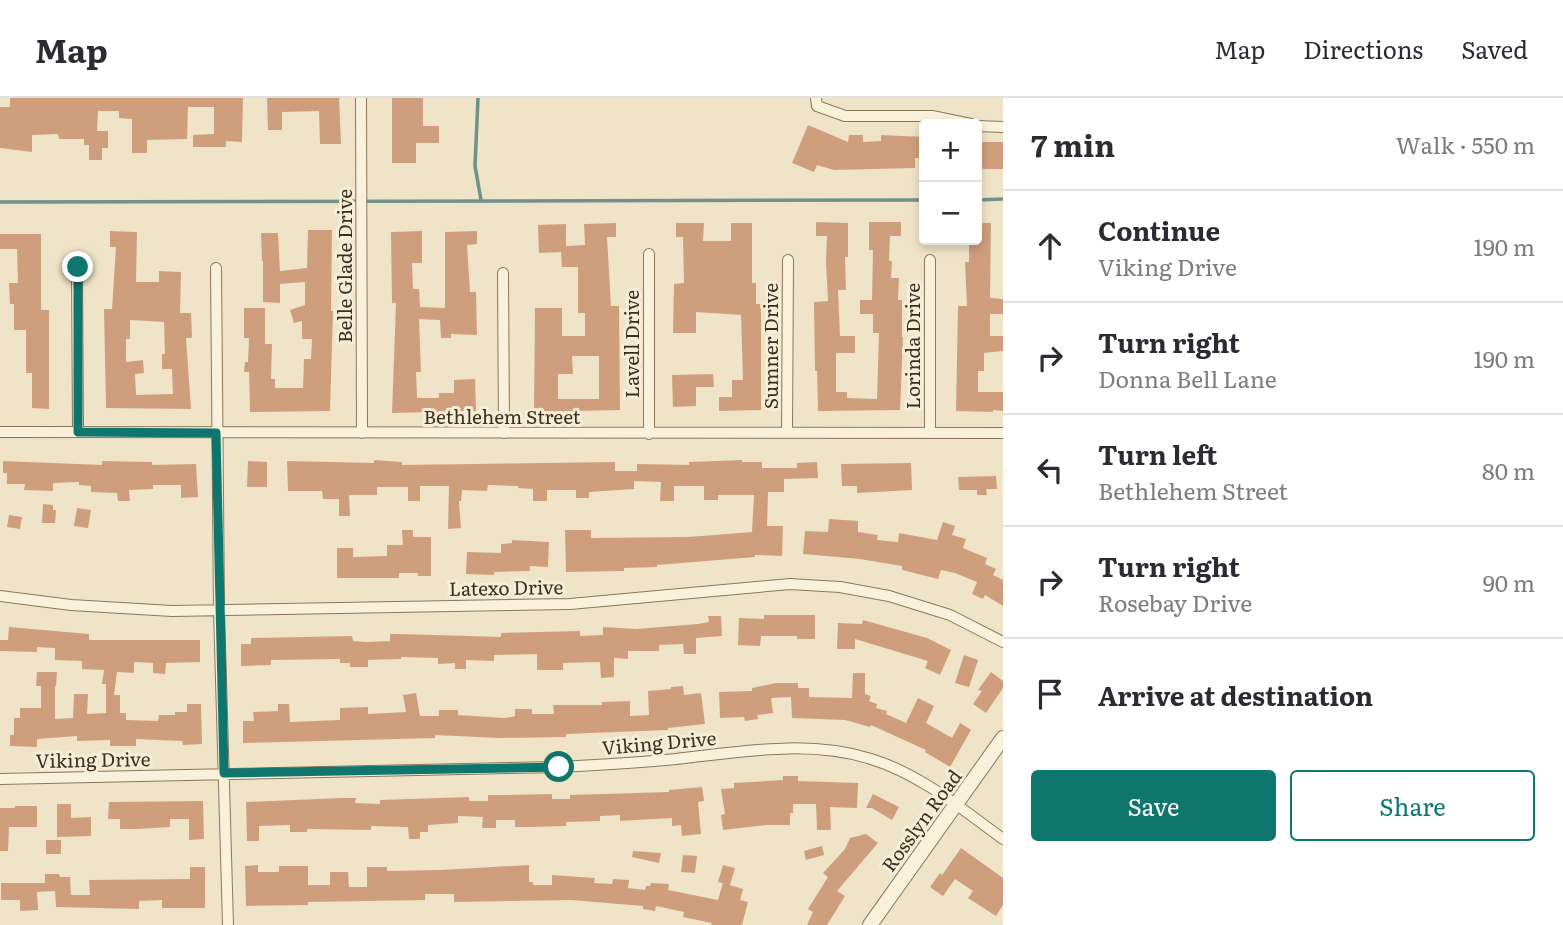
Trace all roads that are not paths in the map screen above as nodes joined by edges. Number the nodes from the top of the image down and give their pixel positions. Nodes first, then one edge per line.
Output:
1 (361, 98) edge
2 (816, 98) edge
3 (947, 119) edge
4 (982, 125) edge
5 (1003, 127) edge
6 (649, 254) dead end
7 (788, 260) dead end
8 (930, 260) dead end
9 (78, 267) dead end
10 (216, 268) dead end
11 (503, 273) dead end
12 (0, 432) edge
13 (78, 432) junction
14 (216, 433) junction
15 (362, 433) junction
16 (504, 433) junction
17 (787, 433) junction
18 (930, 433) junction
19 (1003, 433) edge
20 (649, 434) junction
21 (0, 596) edge
22 (219, 610) junction
23 (1003, 642) edge
24 (1003, 738) edge
25 (224, 773) junction
26 (0, 779) edge
27 (957, 805) junction
28 (1003, 839) edge
29 (228, 925) edge
30 (870, 925) edge

1 - 15 street, Belle Glade Drive
2 - 3 street
4 - 5 street
6 - 20 street, Lavell Drive
7 - 17 street, Sumner Drive
8 - 18 street, Lorinda Drive
9 - 13 street
10 - 14 street
11 - 16 street
12 - 13 street, Bethlehem Street
13 - 14 street, Bethlehem Street
14 - 15 street, Bethlehem Street
14 - 22 street
15 - 16 street, Bethlehem Street
16 - 20 street, Bethlehem Street
17 - 18 street, Bethlehem Street
17 - 20 street, Bethlehem Street
18 - 19 street, Bethlehem Street
21 - 22 street, Latexo Drive
22 - 23 street, Latexo Drive
22 - 25 street
24 - 27 street, Rosslyn Road
25 - 26 street, Viking Drive
25 - 27 street, Viking Drive
25 - 29 street
27 - 28 street, Viking Drive
27 - 30 street, Rosslyn Road

